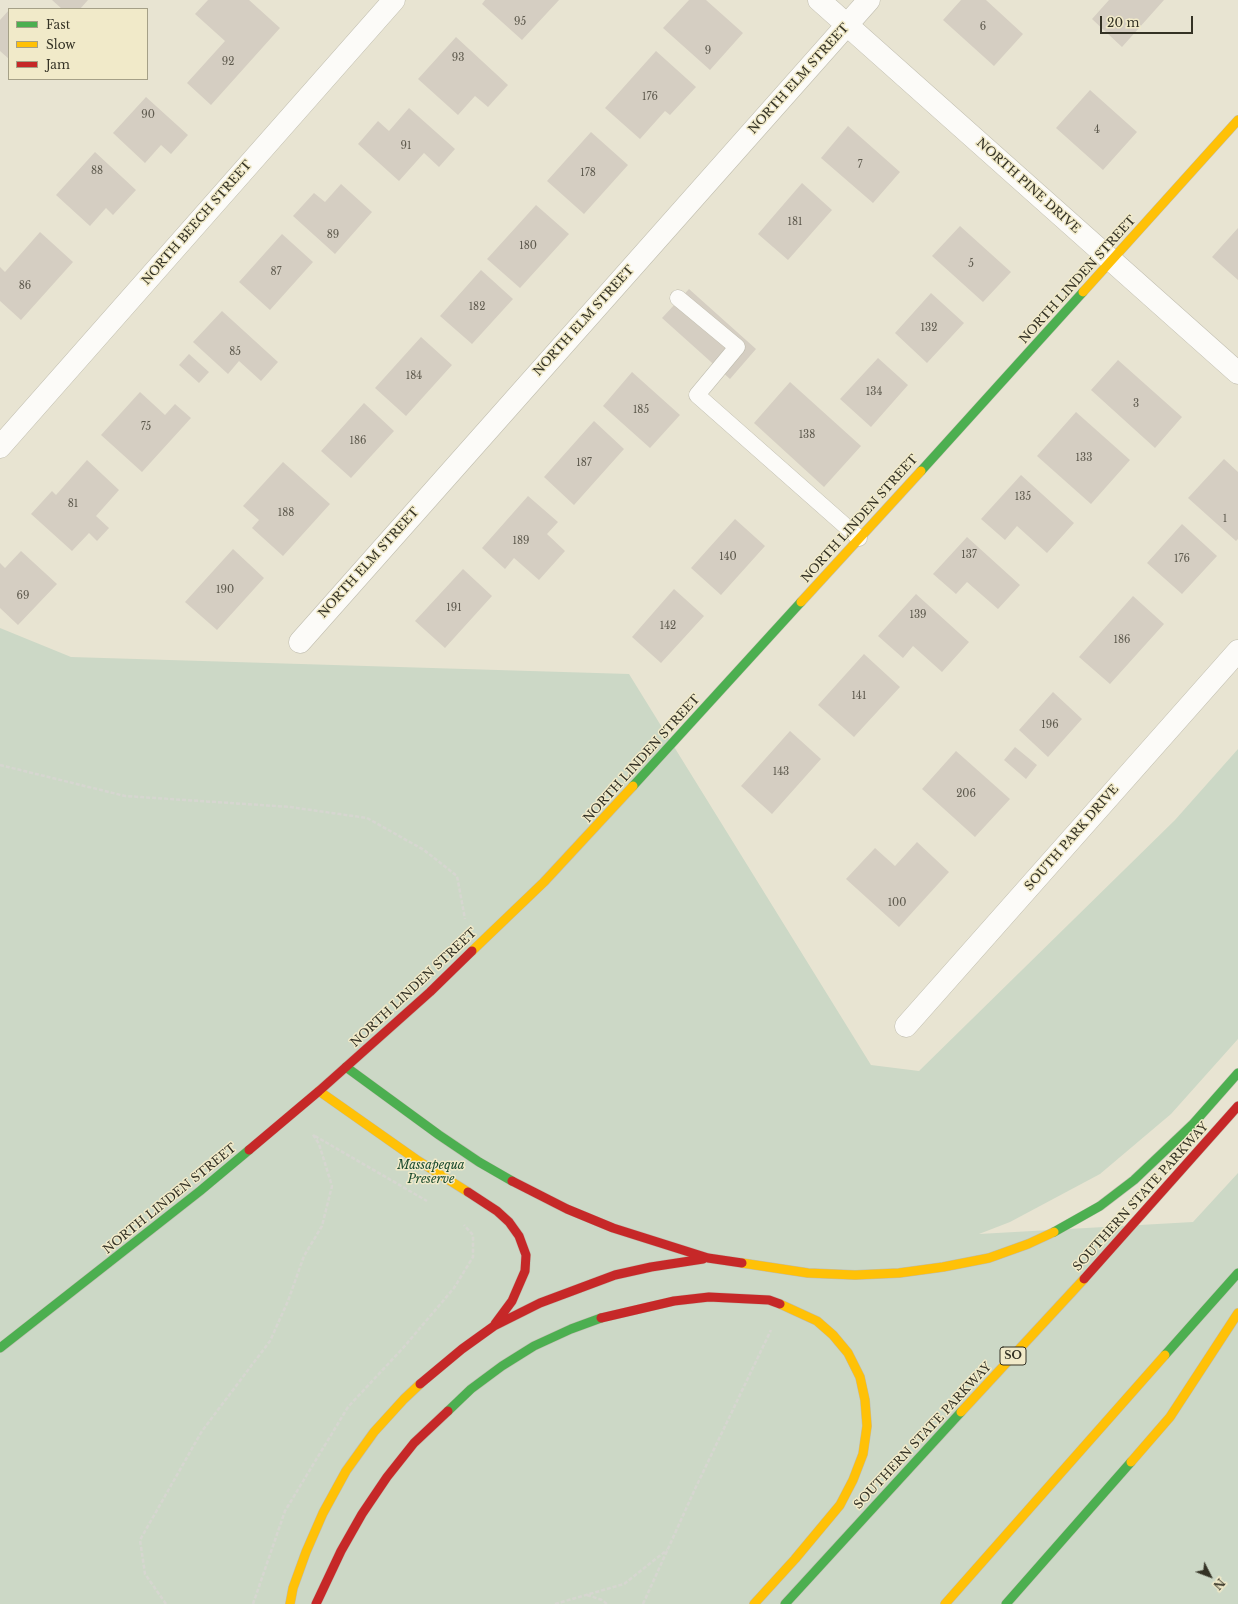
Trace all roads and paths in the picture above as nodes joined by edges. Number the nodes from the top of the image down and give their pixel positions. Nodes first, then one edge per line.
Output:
1 (394, 0) edge
2 (819, 0) edge
3 (869, 0) edge
4 (847, 25) junction
5 (1238, 120) edge
6 (1112, 261) junction
7 (678, 298) dead end
8 (1238, 373) edge
9 (0, 447) edge
10 (859, 538) junction
11 (300, 642) dead end
12 (1238, 651) edge
13 (0, 766) edge
14 (460, 924) dead end
15 (906, 1026) dead end
16 (346, 1067) junction
17 (1238, 1073) edge
18 (319, 1090) junction
19 (1238, 1106) edge
20 (296, 1111) junction
21 (286, 1118) junction
22 (313, 1135) junction
23 (434, 1205) dead end
24 (460, 1219) dead end
25 (708, 1258) junction
26 (1238, 1273) edge
27 (1238, 1313) edge
28 (494, 1326) junction
29 (772, 1328) dead end
30 (0, 1348) edge
31 (668, 1549) junction
32 (586, 1595) junction
33 (166, 1604) edge
34 (253, 1604) edge
35 (290, 1604) edge
36 (316, 1604) edge
37 (555, 1604) edge
38 (607, 1604) edge
39 (643, 1604) edge
40 (754, 1604) edge
41 (785, 1604) edge
42 (945, 1604) edge
43 (1006, 1604) edge

1 - 9 street, NORTH BEECH STREET
2 - 4 street, NORTH PINE DRIVE
3 - 4 street, NORTH ELM STREET
4 - 6 street, NORTH PINE DRIVE
4 - 11 street, NORTH ELM STREET
5 - 6 main road, NORTH LINDEN STREET
6 - 8 street, NORTH PINE DRIVE
6 - 10 main road, NORTH LINDEN STREET
7 - 10 lane
10 - 16 main road, NORTH LINDEN STREET
12 - 15 street, SOUTH PARK DRIVE
13 - 14 path
16 - 18 main road, NORTH LINDEN STREET
16 - 25 main road
17 - 25 main road
18 - 20 main road, NORTH LINDEN STREET
18 - 28 main road
19 - 41 main road, SOUTHERN STATE PARKWAY / SO
20 - 21 main road, NORTH LINDEN STREET
20 - 22 path
21 - 22 path
21 - 30 main road, NORTH LINDEN STREET
22 - 23 path
22 - 33 path
24 - 34 path
25 - 28 main road
26 - 42 main road
27 - 43 main road
28 - 35 main road
29 - 31 path
31 - 32 path
31 - 39 path
32 - 37 path
32 - 38 path
36 - 40 main road

